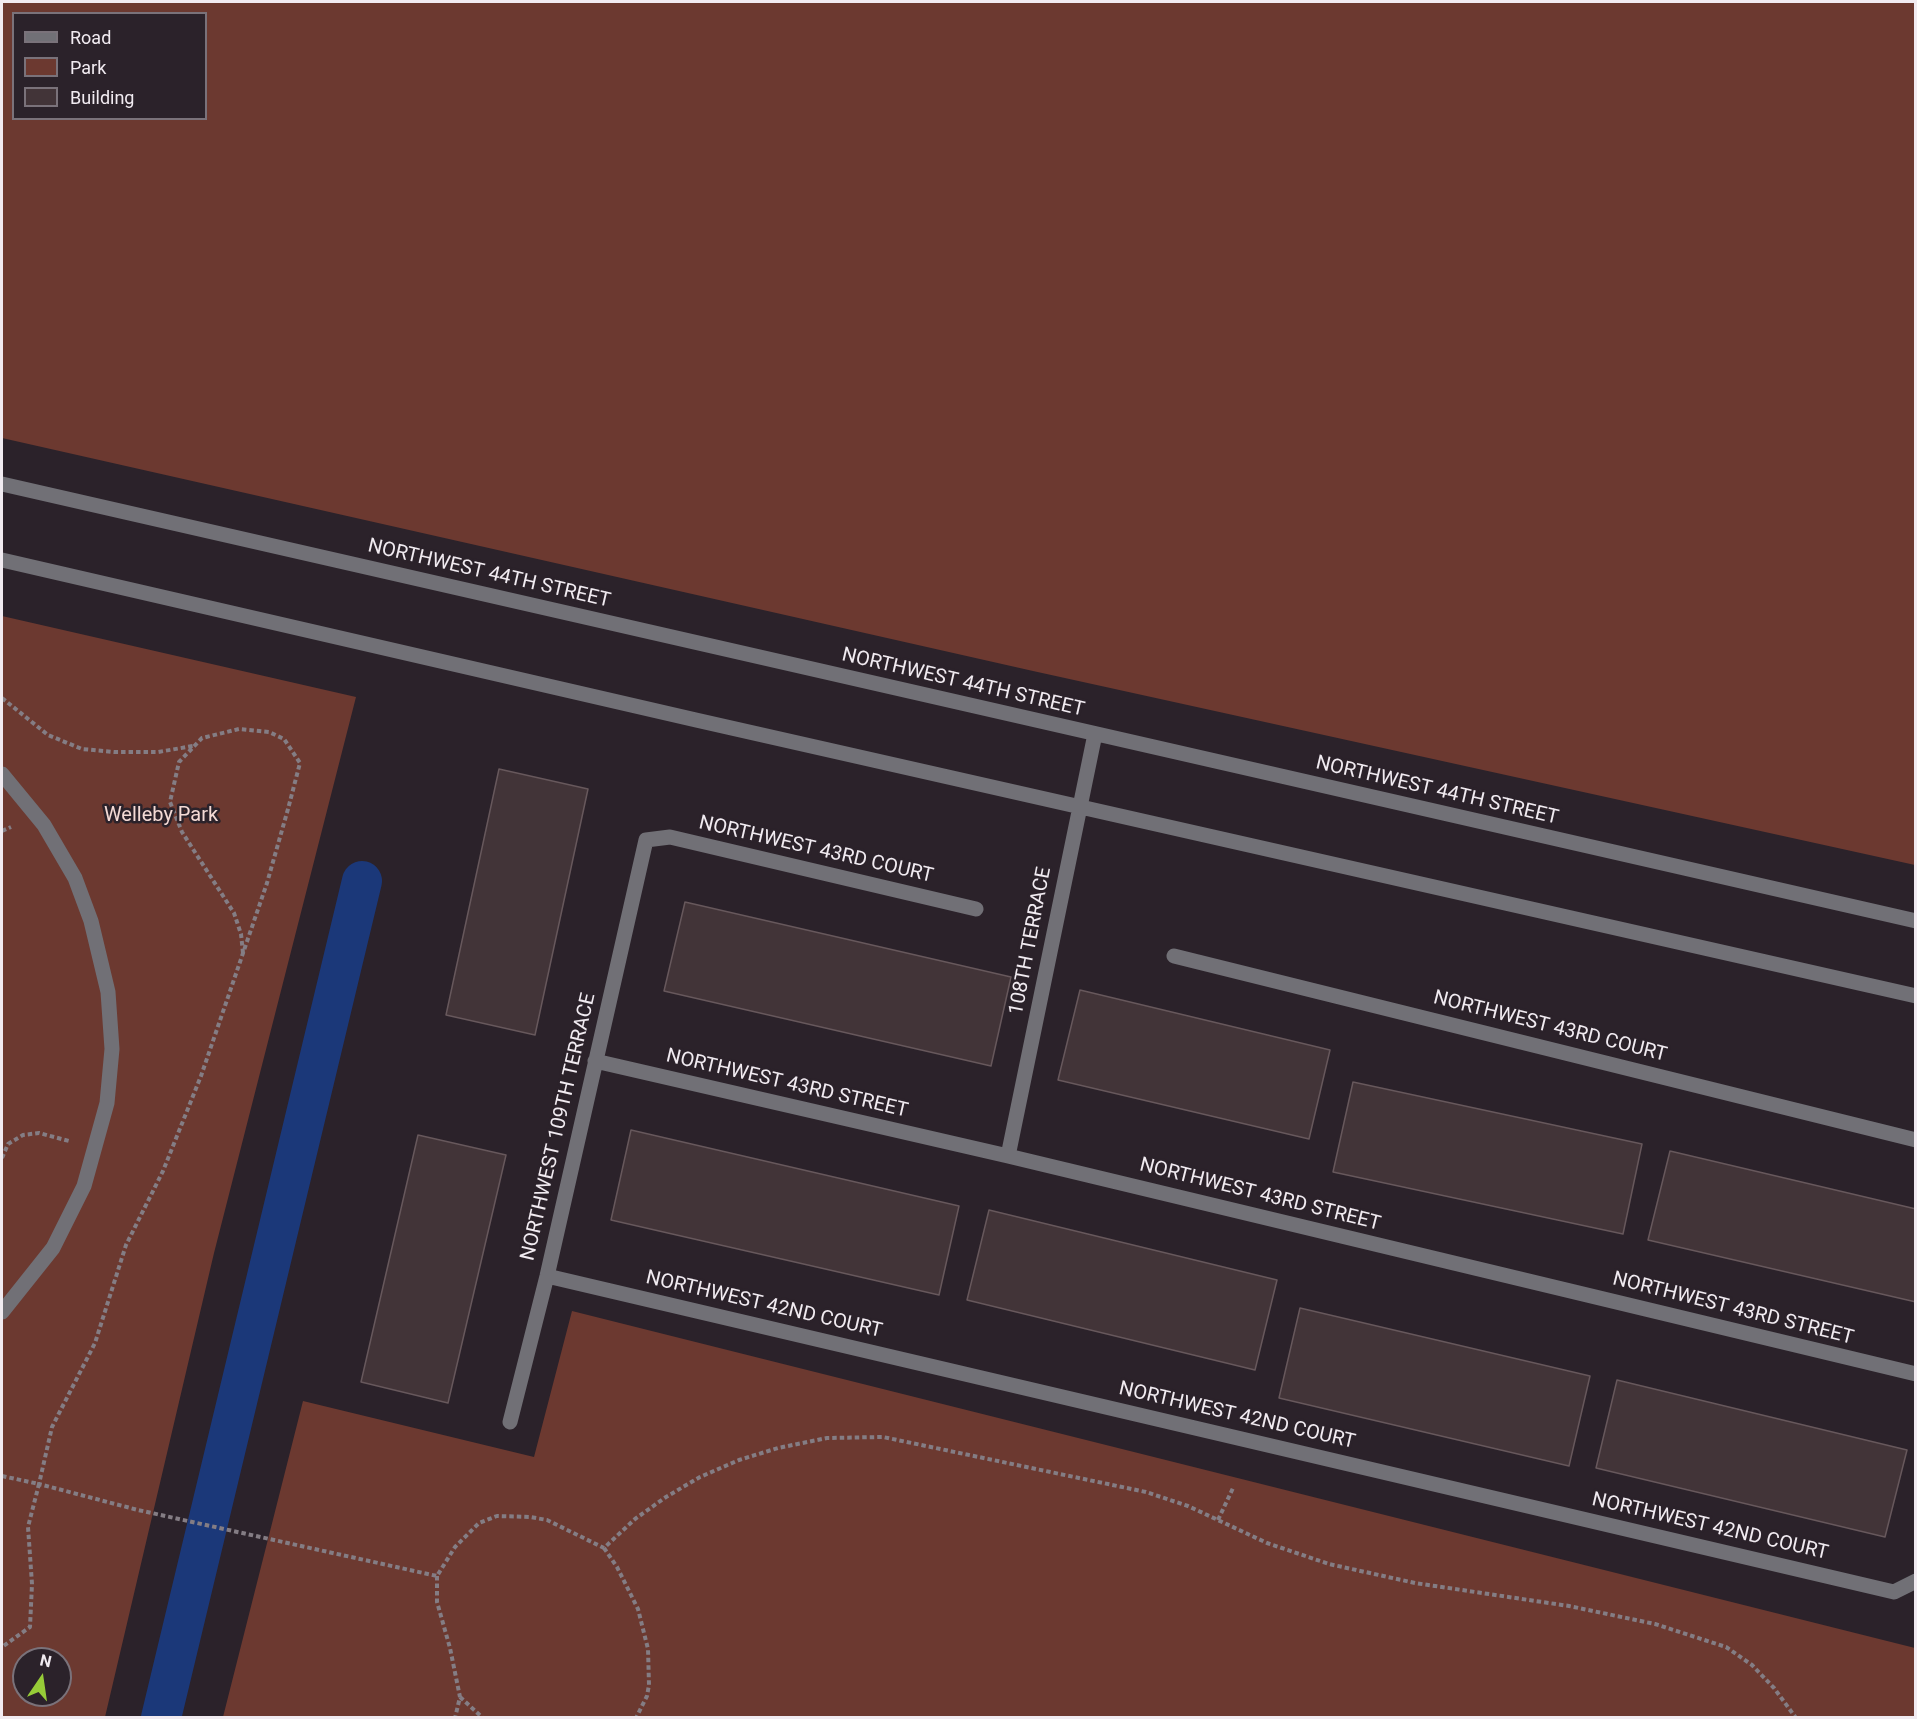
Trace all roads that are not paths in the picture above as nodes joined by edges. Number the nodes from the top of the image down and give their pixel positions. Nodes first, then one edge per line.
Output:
1 (2, 484) edge
2 (2, 561) edge
3 (1095, 734) junction
4 (2, 774) edge
5 (1080, 807) junction
6 (646, 840) joint
7 (976, 909) dead end
8 (1916, 921) edge
9 (1174, 956) dead end
10 (1916, 996) edge
11 (595, 1061) junction
12 (1916, 1140) edge
13 (1008, 1156) junction
14 (547, 1276) junction
15 (2, 1312) edge
16 (1916, 1374) edge
17 (510, 1422) dead end
18 (1916, 1581) edge

1 - 3 street, NORTHWEST 44TH STREET
2 - 5 street
3 - 5 street, 108TH TERRACE
3 - 8 street, NORTHWEST 44TH STREET
4 - 15 street
5 - 10 street
5 - 13 street, 108TH TERRACE
6 - 7 street, NORTHWEST 43RD COURT
6 - 11 street, NORTHWEST 109TH TERRACE
9 - 12 street, NORTHWEST 43RD COURT
11 - 13 street, NORTHWEST 43RD STREET
11 - 14 street, NORTHWEST 109TH TERRACE
13 - 16 street, NORTHWEST 43RD STREET
14 - 17 street, NORTHWEST 109TH TERRACE
14 - 18 street, NORTHWEST 42ND COURT

